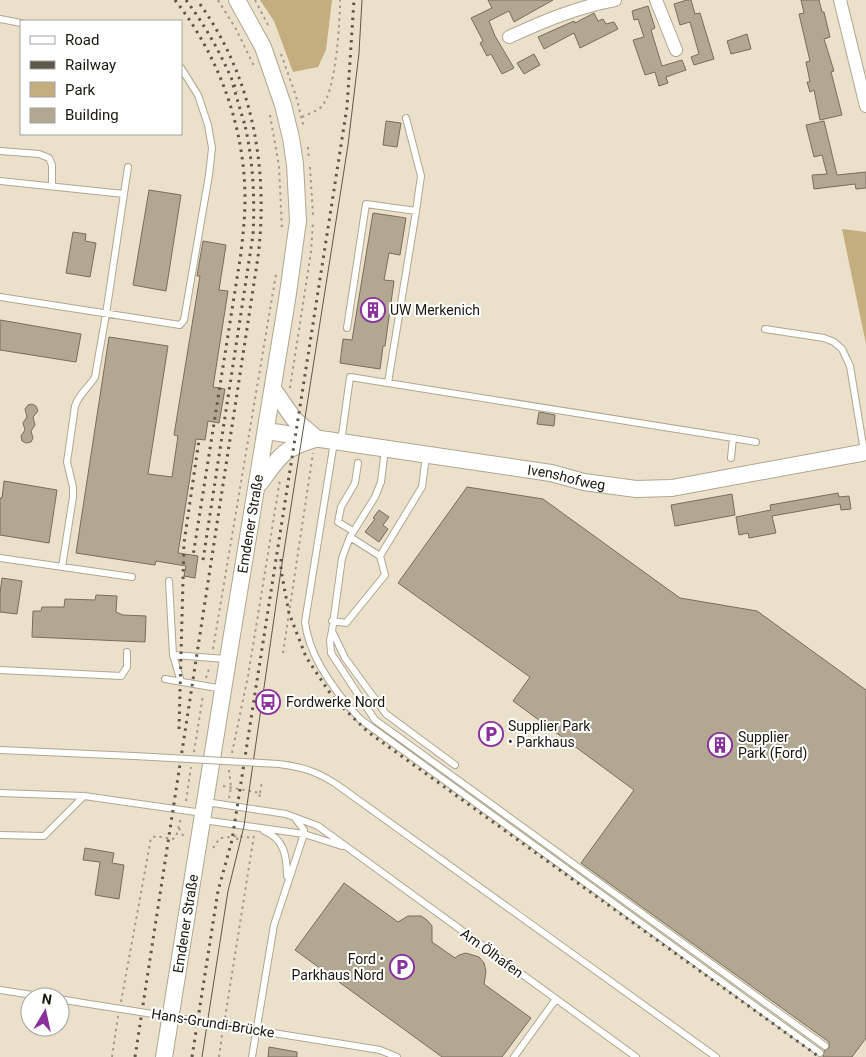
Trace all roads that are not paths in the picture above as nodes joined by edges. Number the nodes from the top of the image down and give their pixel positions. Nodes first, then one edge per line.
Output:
1 (237, 0) edge
2 (615, 0) edge
3 (656, 0) edge
4 (840, 0) edge
5 (0, 20) edge
6 (20, 23) edge
7 (509, 37) dead end
8 (676, 50) dead end
9 (182, 70) edge
10 (866, 106) edge
11 (406, 118) dead end
12 (0, 151) edge
13 (128, 167) dead end
14 (0, 181) edge
15 (52, 186) junction
16 (124, 194) junction
17 (416, 212) junction
18 (0, 297) edge
19 (106, 314) junction
20 (347, 328) dead end
21 (765, 329) dead end
22 (388, 383) junction
23 (272, 389) junction
24 (266, 431) junction
25 (733, 438) junction
26 (337, 441) junction
27 (756, 442) dead end
28 (315, 446) junction
29 (385, 448) junction
30 (865, 453) edge
31 (426, 454) junction
32 (731, 458) dead end
33 (358, 463) dead end
34 (257, 486) junction
35 (351, 534) junction
36 (380, 556) junction
37 (0, 558) edge
38 (62, 567) junction
39 (132, 577) dead end
40 (169, 581) dead end
41 (332, 621) junction
42 (332, 631) junction
43 (128, 652) dead end
44 (173, 655) junction
45 (220, 658) junction
46 (0, 670) edge
47 (165, 679) dead end
48 (180, 682) junction
49 (223, 688) junction
50 (0, 750) edge
51 (455, 765) dead end
52 (0, 793) edge
53 (84, 796) junction
54 (204, 812) junction
55 (293, 816) junction
56 (255, 828) junction
57 (304, 834) junction
58 (0, 835) edge
59 (348, 849) junction
60 (287, 882) junction
61 (0, 990) edge
62 (20, 993) edge
63 (556, 999) junction
64 (70, 1001) edge
65 (826, 1046) dead end
66 (820, 1053) dead end
67 (164, 1057) edge
68 (252, 1057) edge
69 (397, 1057) edge
70 (514, 1057) edge
71 (636, 1057) edge
72 (716, 1057) edge

1 - 23 street, Emdener Straße
2 - 7 street
3 - 8 street
4 - 10 street
5 - 6 lane
9 - 19 lane
11 - 17 lane
12 - 15 lane
13 - 16 lane
14 - 15 lane
15 - 16 lane
16 - 19 lane
17 - 20 lane
17 - 22 lane
18 - 19 lane
19 - 38 lane
21 - 30 lane
22 - 25 lane
22 - 26 lane
23 - 24 street, Emdener Straße
23 - 28 street
24 - 28 street, Ivenshofweg
24 - 34 street, Emdener Straße
25 - 27 lane
25 - 32 lane
26 - 28 street, Ivenshofweg
26 - 29 street, Ivenshofweg
26 - 66 lane
28 - 34 street
29 - 31 street, Ivenshofweg
29 - 35 lane
30 - 31 street, Ivenshofweg
31 - 36 lane
33 - 35 lane
34 - 45 street, Emdener Straße
35 - 36 lane
35 - 41 lane
36 - 41 lane
37 - 38 lane
38 - 39 lane
40 - 44 lane
41 - 42 lane
42 - 51 lane
42 - 65 lane
43 - 46 lane
44 - 45 lane
44 - 48 lane
45 - 49 street, Emdener Straße
47 - 48 lane
48 - 49 lane
49 - 54 street, Emdener Straße
50 - 72 lane, bridge
52 - 53 lane
53 - 54 lane
53 - 58 lane
54 - 55 lane, Am Ölhafen
54 - 56 lane, Am Ölhafen
54 - 67 street, Emdener Straße
55 - 57 lane
55 - 59 lane, Am Ölhafen
56 - 57 lane, Am Ölhafen
56 - 60 lane
57 - 59 lane, Am Ölhafen
57 - 60 lane
59 - 63 lane, Am Ölhafen
60 - 68 lane
61 - 62 lane
63 - 70 lane
63 - 71 lane, Am Ölhafen
64 - 69 lane, Hans-Grundi-Brücke, bridge

